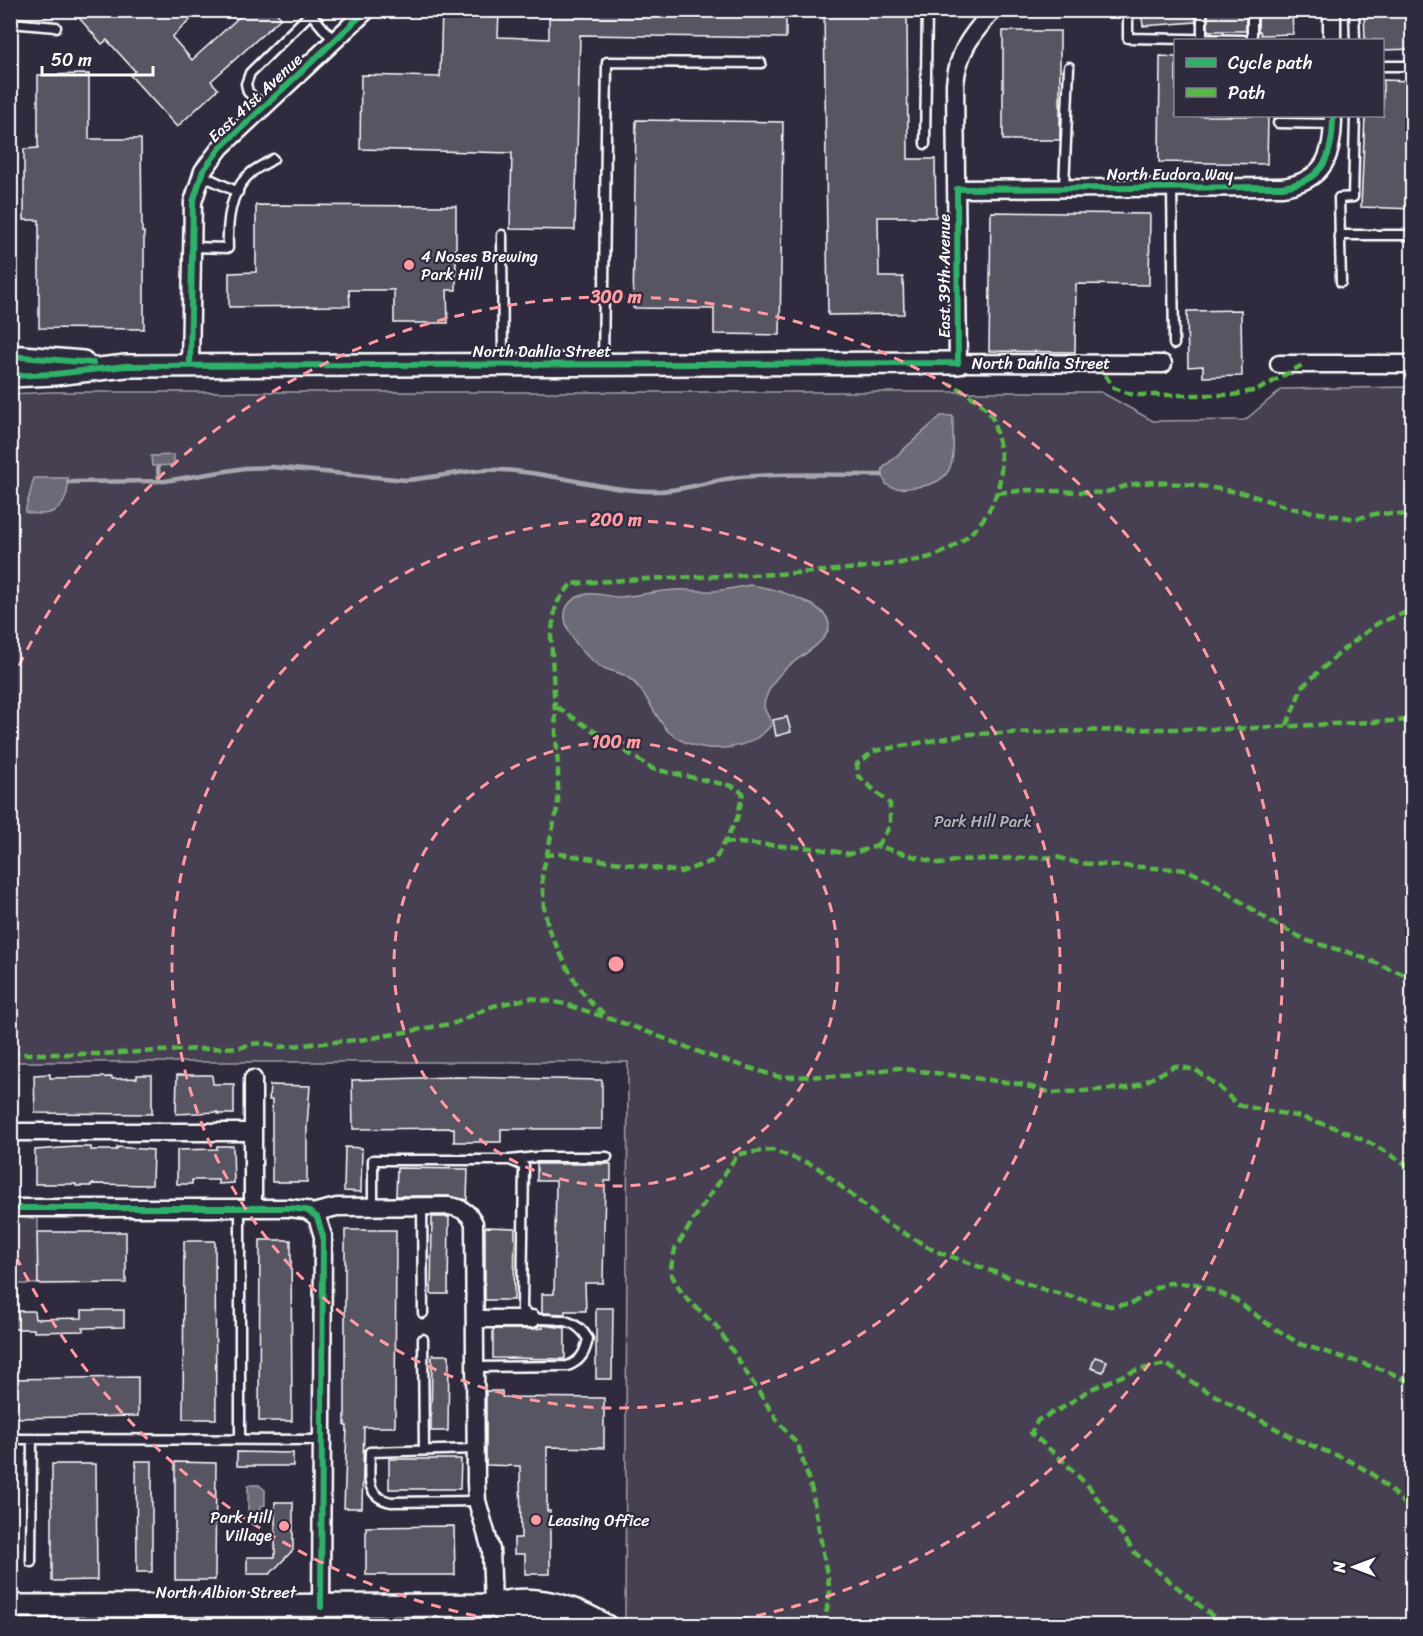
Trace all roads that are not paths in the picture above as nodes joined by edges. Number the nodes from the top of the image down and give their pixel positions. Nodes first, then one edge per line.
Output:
1 (367, 10) edge
2 (927, 10) edge
3 (993, 10) edge
4 (1128, 10) edge
5 (1202, 10) edge
6 (1252, 10) edge
7 (1332, 10) edge
8 (1354, 10) edge
9 (313, 12) edge
10 (10, 23) edge
11 (56, 27) dead end
12 (1174, 39) edge
13 (1202, 39) edge
14 (1252, 39) edge
15 (1332, 39) edge
16 (1355, 39) edge
17 (334, 41) junction
18 (761, 63) dead end
19 (1384, 66) edge
20 (1413, 66) edge
21 (1069, 67) dead end
22 (264, 107) junction
23 (1355, 117) edge
24 (1333, 120) edge
25 (1278, 123) dead end
26 (925, 144) dead end
27 (273, 159) dead end
28 (201, 175) junction
29 (1064, 188) junction
30 (1172, 188) junction
31 (957, 189) junction
32 (238, 192) junction
33 (502, 235) dead end
34 (1340, 235) junction
35 (1413, 235) edge
36 (191, 247) junction
37 (1341, 282) dead end
38 (1174, 344) dead end
39 (10, 356) edge
40 (958, 363) junction
41 (603, 364) junction
42 (1163, 364) dead end
43 (1279, 364) dead end
44 (1413, 364) edge
45 (503, 365) junction
46 (126, 366) junction
47 (190, 366) junction
48 (10, 376) edge
49 (254, 1079) dead end
50 (10, 1132) edge
51 (254, 1132) junction
52 (607, 1157) dead end
53 (510, 1160) junction
54 (373, 1206) junction
55 (422, 1206) junction
56 (10, 1208) edge
57 (247, 1208) junction
58 (312, 1213) junction
59 (423, 1313) dead end
60 (476, 1319) junction
61 (532, 1319) junction
62 (423, 1340) dead end
63 (476, 1367) junction
64 (10, 1439) edge
65 (240, 1439) junction
66 (32, 1440) junction
67 (322, 1440) junction
68 (476, 1449) junction
69 (424, 1450) junction
70 (477, 1501) junction
71 (31, 1562) dead end
72 (492, 1605) junction
73 (10, 1606) edge
74 (321, 1616) edge
75 (562, 1626) edge
76 (606, 1626) edge

1 - 17 street, East 41st Avenue
2 - 26 lane
3 - 31 street, East 39th Avenue
4 - 12 lane
5 - 13 lane
6 - 14 lane
7 - 15 street
8 - 16 lane
9 - 17 lane
9 - 22 lane
10 - 11 lane
17 - 22 street, East 41st Avenue
18 - 41 lane
19 - 20 lane
21 - 29 lane
22 - 28 street, East 41st Avenue
23 - 34 lane
24 - 25 lane
24 - 30 street, North Eudora Way
27 - 32 lane
28 - 32 lane
28 - 36 street, East 41st Avenue
29 - 30 street, North Eudora Way
29 - 31 street, North Eudora Way
30 - 38 lane
31 - 40 street, East 39th Avenue
32 - 36 lane
33 - 45 lane
34 - 35 lane
34 - 37 lane
36 - 47 street, East 41st Avenue
39 - 46 street, North Dahlia Street
40 - 41 street, North Dahlia Street
40 - 42 street, North Dahlia Street
41 - 45 street, North Dahlia Street
43 - 44 street
45 - 47 street, North Dahlia Street
46 - 47 street, North Dahlia Street
46 - 48 street, North Dahlia Street
49 - 51 street
50 - 51 street
51 - 57 street
52 - 53 lane
53 - 54 lane
53 - 61 lane
54 - 55 street
54 - 58 street
55 - 59 lane
55 - 60 street
56 - 57 street
57 - 58 street
57 - 65 lane
58 - 67 street
60 - 61 street
60 - 63 street
61 - 63 lane
62 - 69 lane
63 - 68 street
64 - 66 lane
65 - 66 lane
65 - 67 lane
66 - 71 lane
67 - 74 street
68 - 69 lane
68 - 70 street
69 - 70 lane
70 - 72 street
72 - 74 street, North Albion Street
72 - 75 street
72 - 76 street
73 - 74 street, North Albion Street

